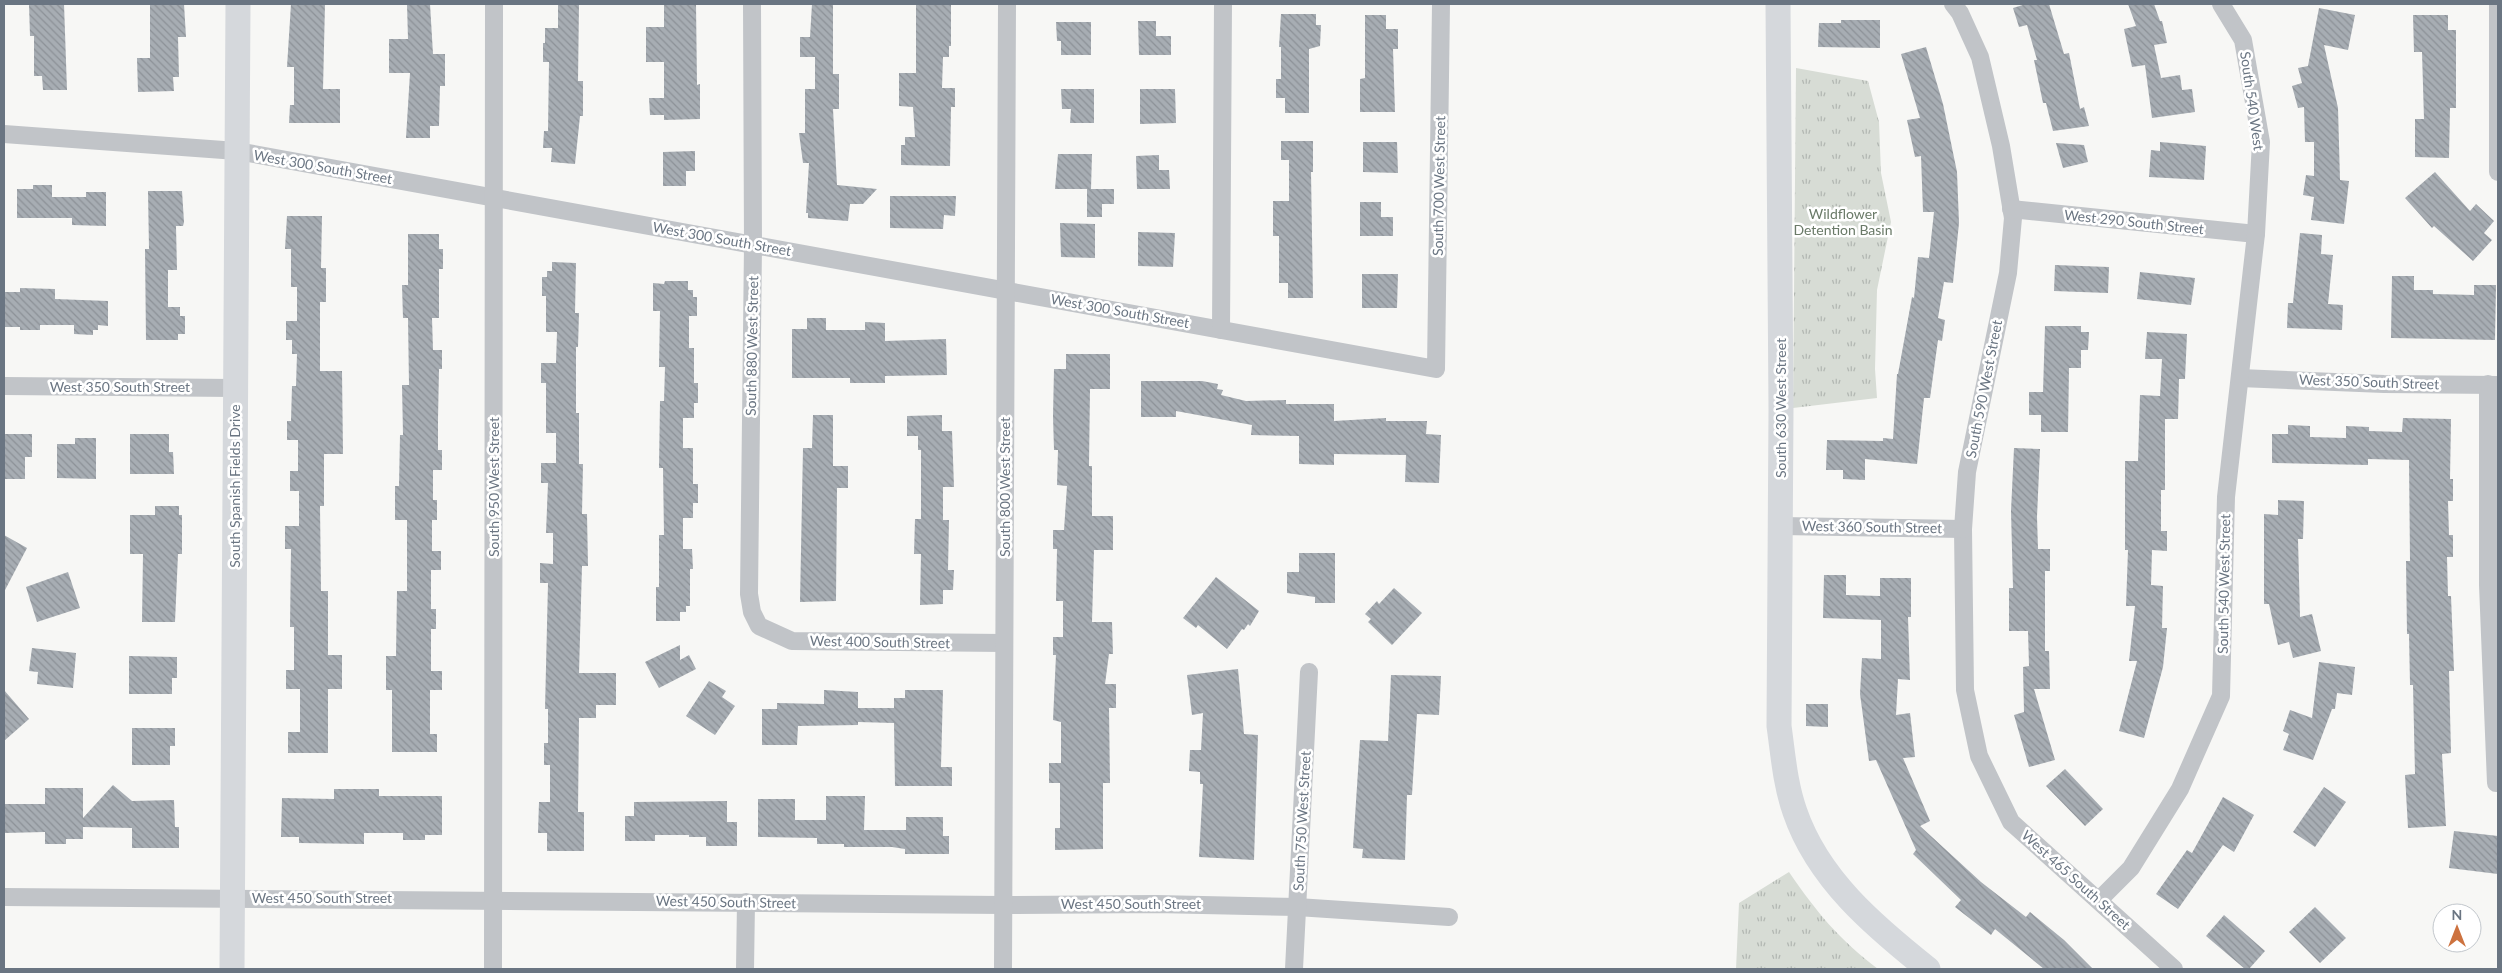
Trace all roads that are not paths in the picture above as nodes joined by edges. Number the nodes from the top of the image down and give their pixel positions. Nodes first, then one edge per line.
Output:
1 (238, 4) edge
2 (494, 4) edge
3 (752, 4) edge
4 (1007, 4) edge
5 (1223, 4) edge
6 (1441, 4) edge
7 (1778, 4) edge
8 (1953, 4) edge
9 (2221, 4) edge
10 (2498, 4) edge
11 (4, 134) edge
12 (237, 151) junction
13 (2498, 172) edge
14 (494, 198) junction
15 (2011, 209) junction
16 (2256, 234) junction
17 (753, 245) junction
18 (1006, 290) junction
19 (1221, 330) junction
20 (1436, 369) joint
21 (2240, 378) junction
22 (2493, 384) edge
23 (4, 386) edge
24 (236, 388) junction
25 (1780, 526) junction
26 (1963, 529) junction
27 (2493, 585) edge
28 (759, 626) joint
29 (1004, 643) junction
30 (1309, 672) dead end
31 (1991, 780) joint
32 (2497, 783) edge
33 (4, 897) edge
34 (233, 898) junction
35 (494, 900) junction
36 (2099, 900) junction
37 (746, 902) junction
38 (1003, 904) junction
39 (1297, 907) junction
40 (1449, 917) dead end
41 (232, 969) edge
42 (493, 969) edge
43 (746, 969) edge
44 (1003, 969) edge
45 (1294, 969) edge
46 (1928, 969) edge
47 (2174, 969) edge

1 - 12 street, South Spanish Fields Drive
2 - 14 street, South 950 West Street
3 - 17 street, South 880 West Street
4 - 18 street, South 800 West Street
5 - 19 street
6 - 20 street, South 700 West Street
7 - 25 street, South 630 West Street
8 - 15 street, South 590 West Street
9 - 16 street, South 540 West
10 - 13 street
11 - 12 street, West 300 South Street
12 - 14 street, West 300 South Street
12 - 24 street, South Spanish Fields Drive
14 - 17 street, West 300 South Street
14 - 35 street, South 950 West Street
15 - 16 street, West 290 South Street
15 - 26 street, South 590 West Street
16 - 21 street, South 540 West Street
17 - 18 street, West 300 South Street
17 - 28 street, South 880 West Street
18 - 19 street, West 300 South Street
18 - 29 street, South 800 West Street
19 - 20 street, West 300 South Street
21 - 22 street, West 350 South Street
21 - 36 street, South 540 West Street
22 - 27 street
23 - 24 street, West 350 South Street
24 - 34 street, South Spanish Fields Drive
25 - 26 street, West 360 South Street
25 - 46 street, South 630 West Street
26 - 31 street, South 590 West Street
27 - 32 street
28 - 29 street, West 400 South Street
29 - 38 street, South 800 West Street
30 - 39 street, South 750 West Street
31 - 36 street, West 465 South Street
33 - 34 street, West 450 South Street
34 - 35 street, West 450 South Street
34 - 41 street, South Spanish Fields Drive
35 - 37 street, West 450 South Street
35 - 42 street, South 950 West Street
36 - 47 street, West 465 South Street
37 - 38 street, West 450 South Street
37 - 43 street
38 - 39 street, West 450 South Street
38 - 44 street, South 800 West Street
39 - 40 street, West 450 South Street
39 - 45 street, South 750 West Street

